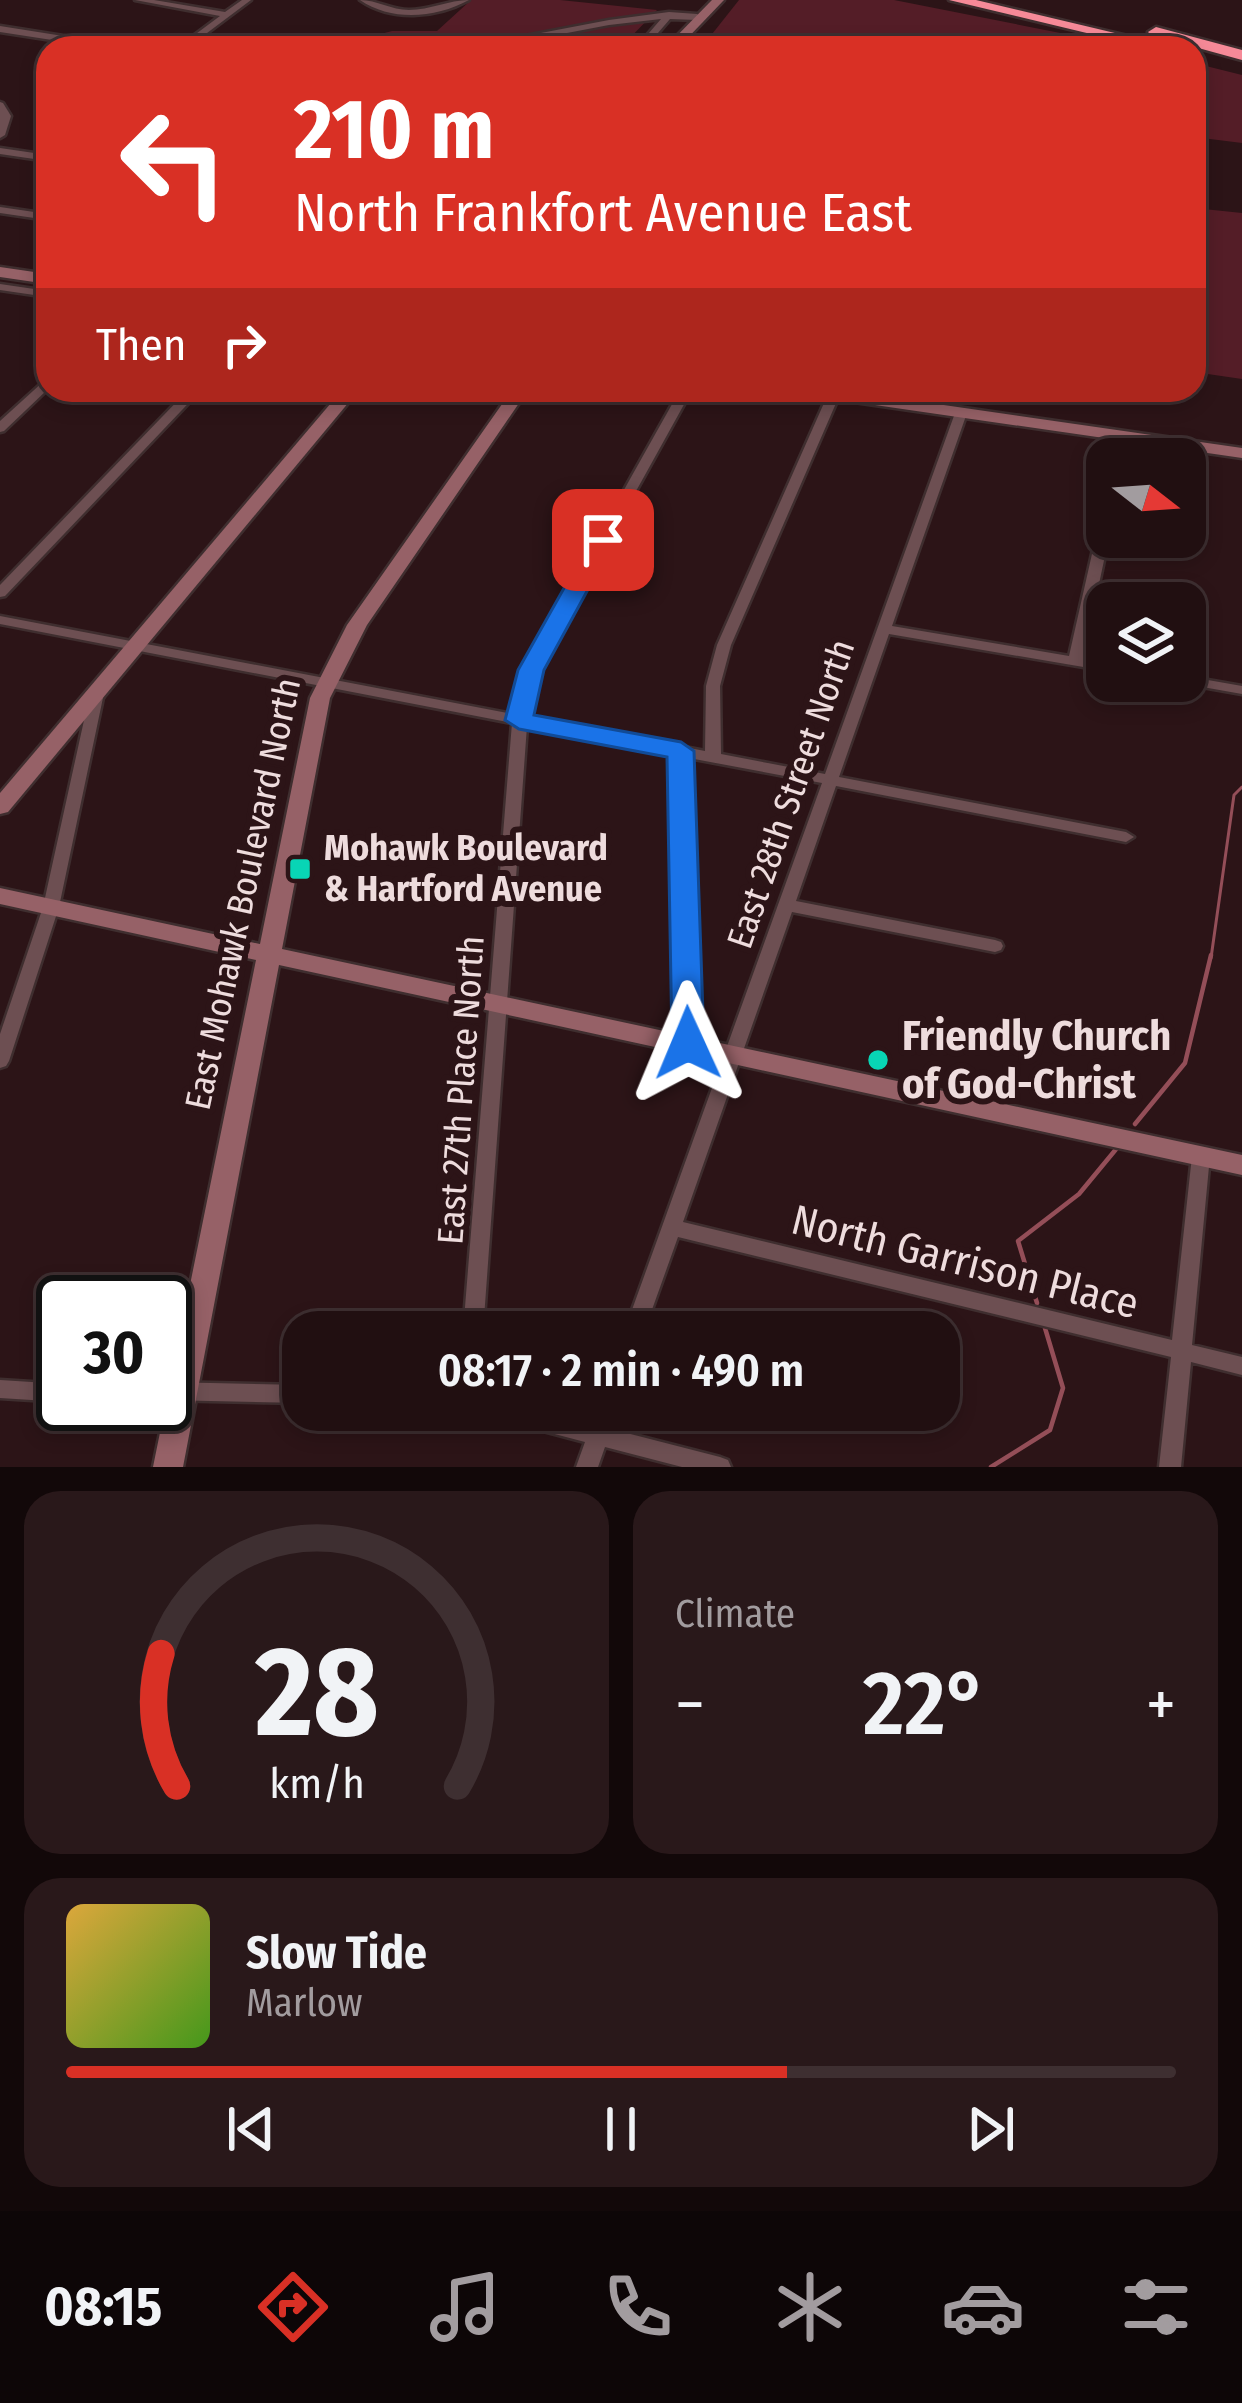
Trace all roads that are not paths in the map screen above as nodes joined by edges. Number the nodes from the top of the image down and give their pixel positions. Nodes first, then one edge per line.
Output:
1 (139, 0) edge
2 (247, 0) edge
3 (364, 0) edge
4 (465, 0) edge
5 (705, 0) edge
6 (718, 0) edge
7 (956, 0) edge
8 (1004, 0) edge
9 (1036, 0) edge
10 (228, 15) junction
11 (669, 15) junction
12 (697, 17) junction
13 (0, 29) edge
14 (44, 36) edge
15 (198, 36) edge
16 (549, 36) edge
17 (651, 36) edge
18 (681, 36) edge
19 (1116, 36) edge
20 (1137, 36) edge
21 (1171, 36) edge
22 (1206, 45) edge
23 (1206, 54) edge
24 (1242, 55) edge
25 (1242, 64) edge
26 (2, 107) edge
27 (0, 135) edge
28 (0, 152) edge
29 (36, 156) edge
30 (0, 210) edge
31 (36, 215) edge
32 (36, 281) edge
33 (2, 286) edge
34 (36, 292) edge
35 (36, 393) edge
36 (183, 402) edge
37 (341, 402) edge
38 (512, 402) edge
39 (679, 402) edge
40 (831, 402) edge
41 (888, 402) edge
42 (961, 413) junction
43 (3, 421) edge
44 (1124, 436) joint
45 (1242, 453) edge
46 (1098, 558) edge
47 (0, 593) edge
48 (0, 620) edge
49 (884, 629) junction
50 (134, 646) junction
51 (1076, 662) junction
52 (1086, 664) edge
53 (326, 682) junction
54 (1206, 684) edge
55 (1242, 690) edge
56 (97, 692) junction
57 (519, 720) junction
58 (681, 751) junction
59 (713, 756) junction
60 (831, 779) junction
61 (0, 807) edge
62 (1126, 837) dead end
63 (0, 896) edge
64 (787, 905) junction
65 (51, 907) junction
66 (994, 946) dead end
67 (267, 952) junction
68 (497, 1002) junction
69 (688, 1043) junction
70 (734, 1053) junction
71 (0, 1060) edge
72 (1201, 1156) junction
73 (1242, 1165) edge
74 (671, 1227) junction
75 (192, 1302) edge
76 (475, 1311) edge
77 (641, 1311) edge
78 (1182, 1352) junction
79 (1242, 1366) edge
80 (0, 1389) edge
81 (36, 1391) edge
82 (192, 1391) edge
83 (282, 1394) edge
84 (170, 1431) edge
85 (586, 1431) edge
86 (600, 1431) edge
87 (599, 1434) junction
88 (167, 1467) edge
89 (587, 1467) edge
90 (720, 1467) edge
91 (1170, 1467) edge

1 - 10 street
2 - 10 street
3 - 4 street
5 - 12 street
6 - 12 street
7 - 19 highway
8 - 20 highway
9 - 21 highway
10 - 15 street
11 - 12 street
11 - 16 street
11 - 17 street
12 - 18 street
13 - 14 street
22 - 24 highway
23 - 25 highway
26 - 27 street
28 - 29 street
30 - 31 street
32 - 33 street
33 - 34 street
35 - 43 street
36 - 47 street
37 - 50 street
38 - 53 street, East Mohawk Boulevard North
39 - 57 street, East 27th Place North
40 - 59 street
41 - 42 street
42 - 44 street
42 - 49 street, East 28th Street North
44 - 45 street
46 - 51 street
48 - 50 street
49 - 51 street
49 - 60 street, East 28th Street North
50 - 53 street
50 - 56 street
51 - 52 street
53 - 57 street
53 - 67 street, East Mohawk Boulevard North
54 - 55 street
56 - 61 street
56 - 65 street
57 - 58 street
57 - 68 street, East 27th Place North
58 - 59 street
58 - 69 street
59 - 60 street
60 - 62 street
60 - 64 street, East 28th Street North
63 - 65 street
64 - 66 street
64 - 70 street, East 28th Street North
65 - 67 street
65 - 71 street
67 - 68 street
67 - 75 street, East Mohawk Boulevard North
68 - 69 street
68 - 76 street, East 27th Place North
69 - 70 street
70 - 72 street
70 - 74 street, East 28th Street North
72 - 73 street
72 - 78 street
74 - 77 street, East 28th Street North
74 - 78 street, North Garrison Place
78 - 79 street, North Garrison Place
78 - 91 street
80 - 81 street
82 - 83 street
84 - 88 street, East Mohawk Boulevard North
85 - 87 street
86 - 87 street
87 - 89 street
87 - 90 street

